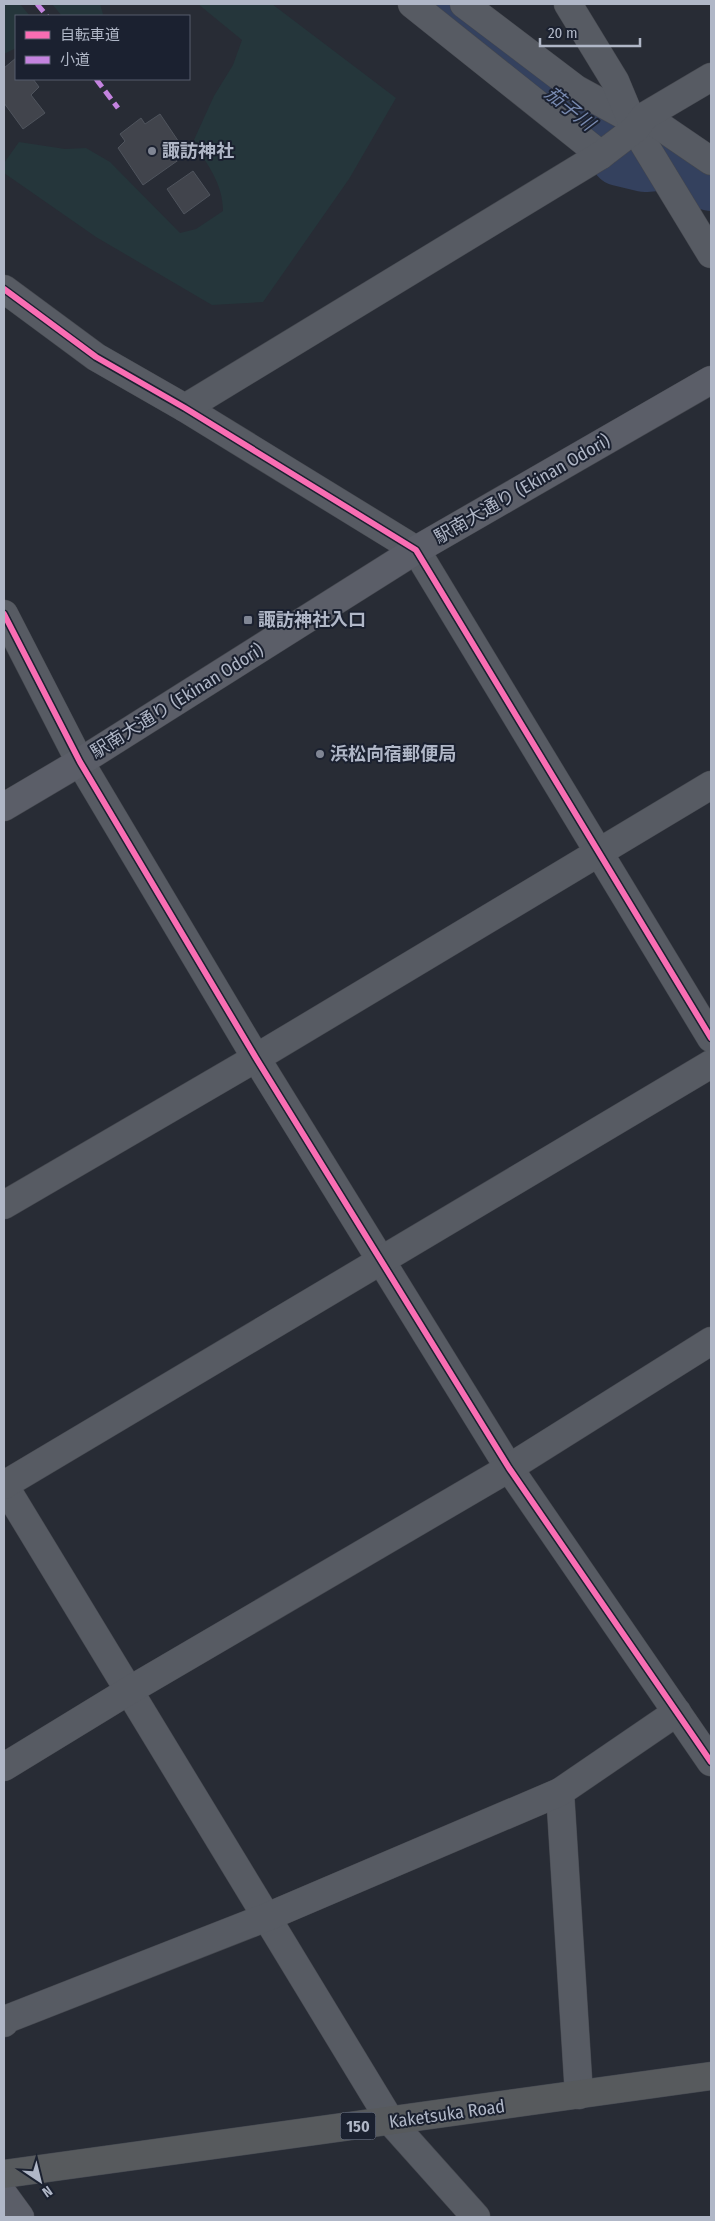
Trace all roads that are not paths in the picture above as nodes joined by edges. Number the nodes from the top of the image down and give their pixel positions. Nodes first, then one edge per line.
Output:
1 (412, 4) edge
2 (464, 4) edge
3 (568, 4) edge
4 (711, 77) edge
5 (631, 142) junction
6 (711, 161) edge
7 (711, 254) edge
8 (4, 289) edge
9 (711, 380) edge
10 (185, 408) junction
11 (416, 550) junction
12 (4, 614) edge
13 (80, 762) junction
14 (711, 785) edge
15 (4, 807) edge
16 (598, 852) junction
17 (711, 1038) edge
18 (256, 1058) junction
19 (711, 1064) edge
20 (4, 1205) edge
21 (382, 1261) junction
22 (711, 1340) edge
23 (509, 1468) junction
24 (4, 1485) edge
25 (130, 1690) junction
26 (677, 1712) junction
27 (711, 1762) edge
28 (4, 1767) edge
29 (560, 1792) junction
30 (267, 1917) junction
31 (4, 2023) edge
32 (711, 2076) edge
33 (579, 2095) junction
34 (391, 2122) junction
35 (4, 2174) edge
36 (4, 2195) edge
37 (20, 2217) edge
38 (476, 2217) edge

1 - 5 street
2 - 5 street
3 - 5 street
4 - 5 street
5 - 6 street
5 - 7 street
5 - 10 street
8 - 10 street
9 - 11 street, 駅南大通り (Ekinan Odori)
10 - 11 street
11 - 13 street, 駅南大通り (Ekinan Odori)
11 - 16 street
12 - 13 street
13 - 15 street, 駅南大通り (Ekinan Odori)
13 - 18 street
14 - 16 street
16 - 17 street
16 - 18 street
18 - 20 street
18 - 21 street
19 - 21 street
21 - 23 street
21 - 24 street
22 - 23 street
23 - 25 street
23 - 26 street
24 - 25 street
25 - 28 street
25 - 30 street
26 - 27 street
26 - 29 street
29 - 30 street
29 - 33 street
30 - 31 street
30 - 34 street
32 - 33 highway, Kaketsuka Road / 150
33 - 34 highway, Kaketsuka Road / 150
34 - 35 highway, Kaketsuka Road / 150
34 - 38 street
36 - 37 street

